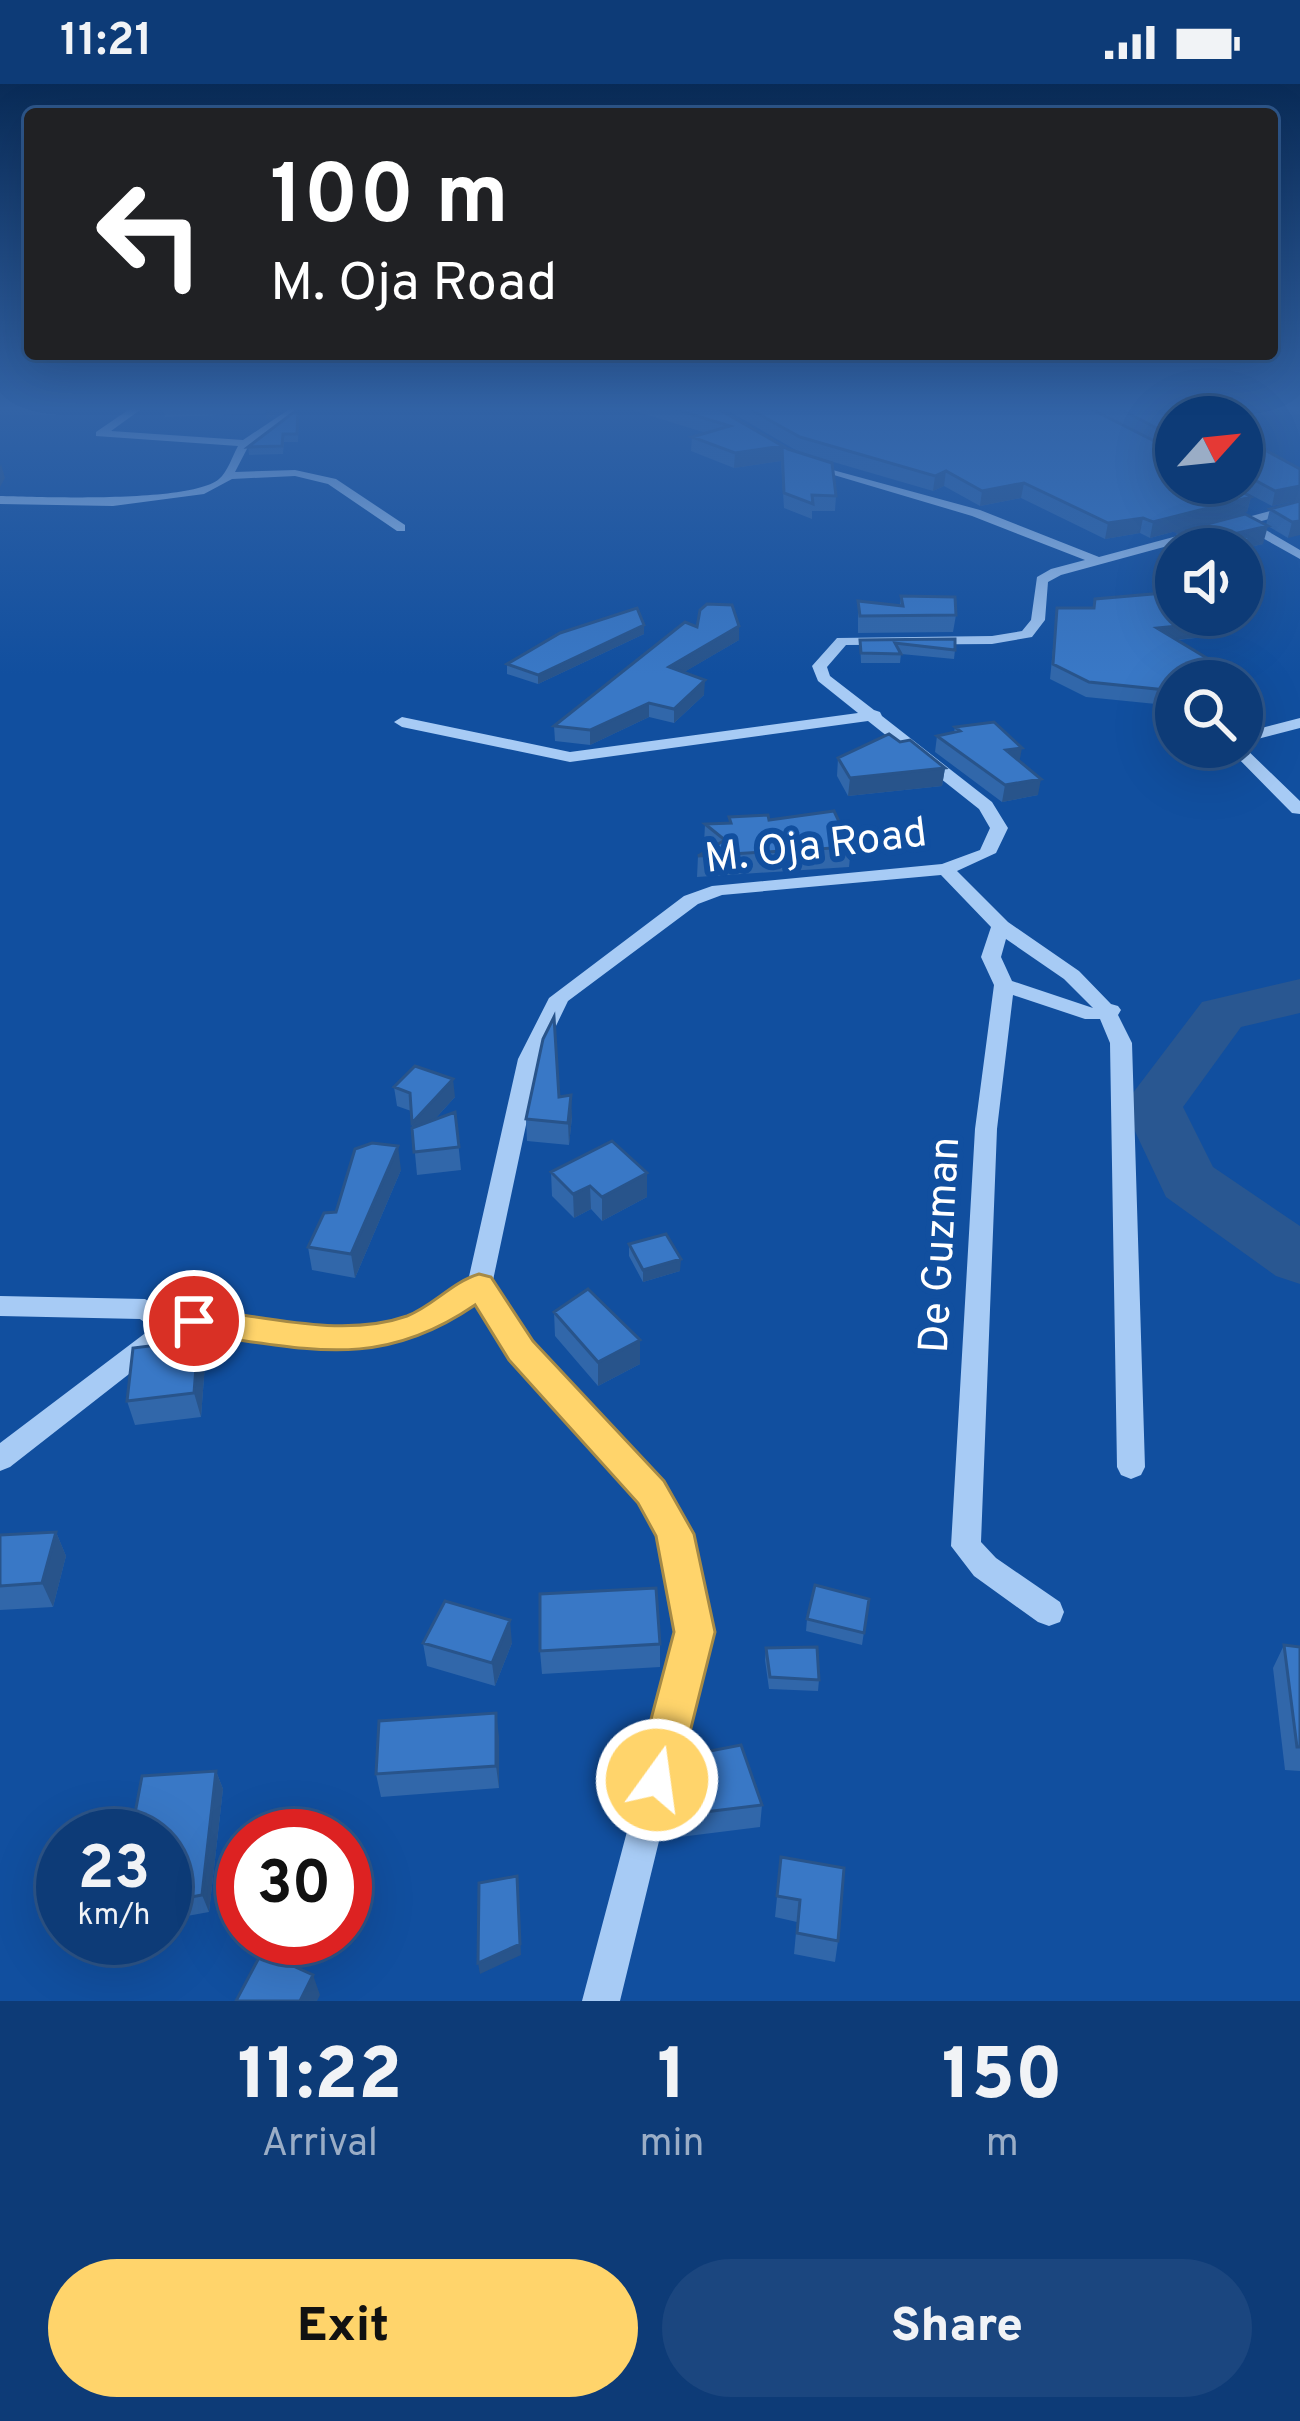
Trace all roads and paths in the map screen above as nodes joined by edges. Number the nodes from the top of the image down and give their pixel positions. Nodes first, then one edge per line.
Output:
1 (166, 495) edge
2 (353, 495) edge
3 (918, 495) edge
4 (0, 500) edge
5 (1249, 504) edge
6 (1300, 507) edge
7 (1268, 514) junction
8 (1241, 521) junction
9 (401, 529) dead end
10 (1300, 555) edge
11 (1100, 562) junction
12 (874, 715) junction
13 (401, 722) dead end
14 (1300, 723) edge
15 (1263, 733) edge
16 (1256, 768) edge
17 (1298, 809) edge
18 (945, 869) junction
19 (1000, 926) junction
20 (1004, 985) junction
21 (1111, 1010) junction
22 (479, 1286) junction
23 (0, 1306) edge
24 (170, 1328) junction
25 (0, 1460) edge
26 (1132, 1467) dead end
27 (1049, 1612) dead end
28 (601, 2001) edge

1 - 4 street
2 - 9 street
3 - 11 street
5 - 7 street
6 - 7 street, M. Oja Road
7 - 8 street, M. Oja Road
8 - 10 street
8 - 11 street, M. Oja Road
11 - 12 street, M. Oja Road
12 - 13 street
12 - 18 street, M. Oja Road
14 - 15 street
16 - 17 street
18 - 19 street
18 - 22 street, M. Oja Road
19 - 20 street, De Guzman
19 - 21 street
20 - 21 street
20 - 27 street, De Guzman
21 - 26 street
22 - 24 street
22 - 28 street
23 - 24 street
24 - 25 street

